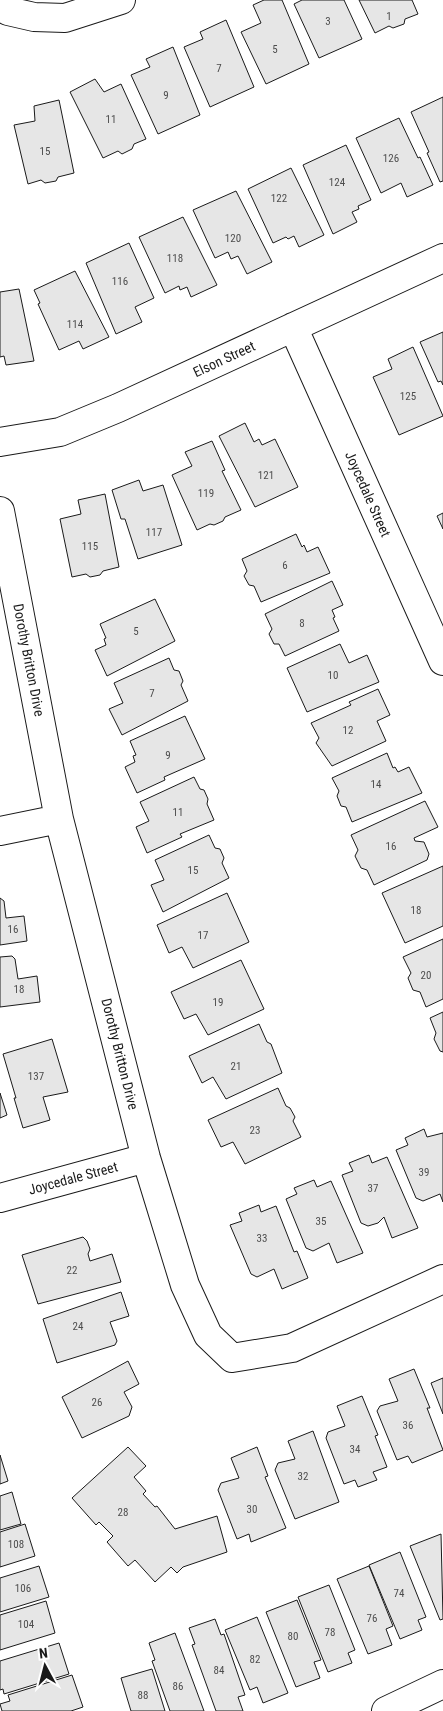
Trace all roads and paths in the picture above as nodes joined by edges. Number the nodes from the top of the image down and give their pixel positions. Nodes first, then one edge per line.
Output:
1 (121, 0) edge
2 (8, 11) dead end
3 (443, 258) edge
4 (293, 327) junction
5 (0, 442) edge
6 (0, 512) edge
7 (443, 661) edge
8 (59, 819) junction
9 (0, 831) edge
10 (146, 1158) junction
11 (0, 1198) edge
12 (443, 1279) edge
13 (443, 1684) edge
14 (386, 1711) edge

1 - 2 street
3 - 4 street, Elson Street
4 - 5 street, Elson Street
4 - 7 street, Joycedale Street
6 - 8 street, Dorothy Britton Drive
8 - 9 street
8 - 10 street, Dorothy Britton Drive
10 - 11 street, Joycedale Street
10 - 12 street, Dorothy Britton Drive
13 - 14 street

